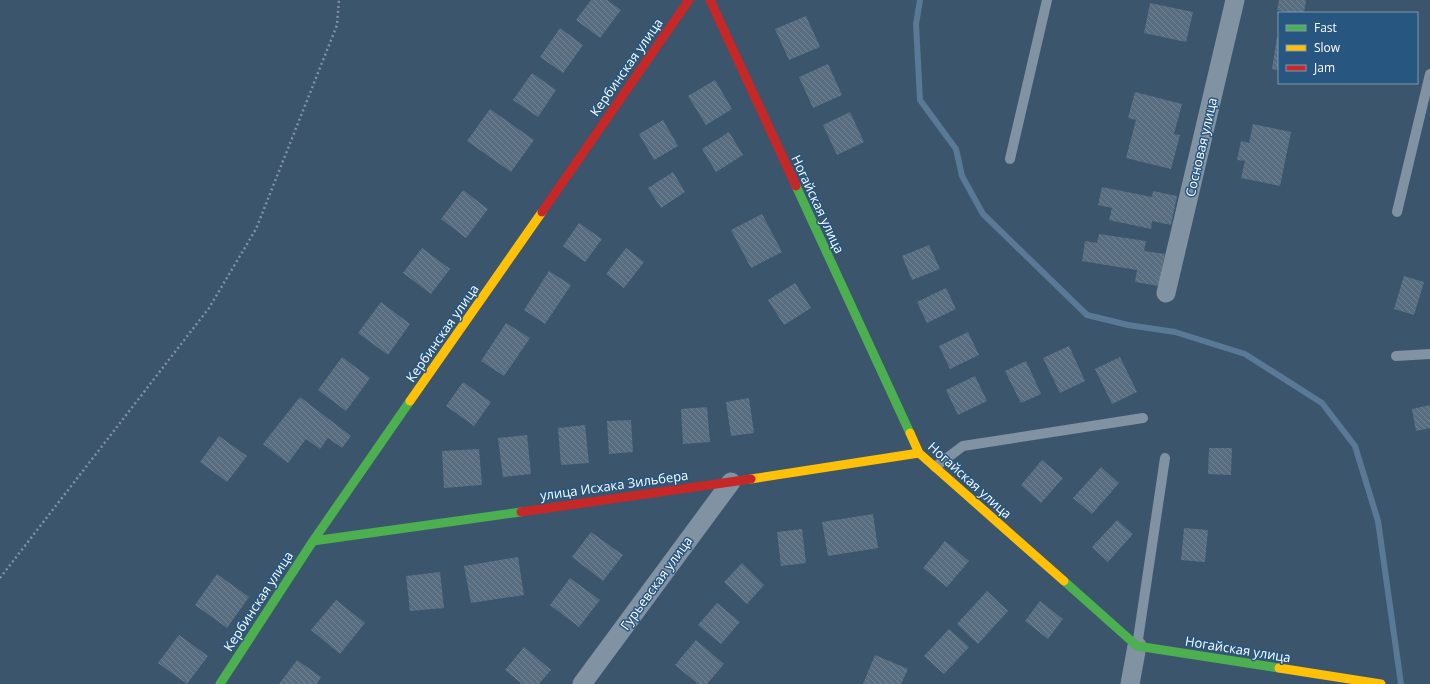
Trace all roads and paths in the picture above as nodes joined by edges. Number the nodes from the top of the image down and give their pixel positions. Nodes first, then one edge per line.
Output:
1 (339, 0) edge
2 (689, 0) edge
3 (710, 0) edge
4 (1047, 0) edge
5 (1235, 0) edge
6 (1430, 74) edge
7 (1010, 159) dead end
8 (1397, 212) dead end
9 (1166, 294) dead end
10 (1430, 354) edge
11 (1396, 356) dead end
12 (1143, 418) dead end
13 (919, 452) junction
14 (1165, 458) dead end
15 (935, 468) junction
16 (731, 482) junction
17 (313, 541) junction
18 (0, 578) edge
19 (1137, 646) junction
20 (1349, 682) edge
21 (220, 684) edge
22 (582, 684) edge
23 (1130, 684) edge
24 (1382, 684) edge

1 - 18 path
2 - 17 street, Кербинская улица
3 - 13 street, Ногайская улица
4 - 7 lane
5 - 9 street, Сосновая улица
6 - 8 lane
10 - 11 lane
12 - 15 lane
13 - 15 street, Ногайская улица
13 - 16 street, улица Исхака Зильбера
14 - 19 lane
15 - 19 street, Ногайская улица
16 - 17 street, улица Исхака Зильбера
16 - 22 street, Гурьевская улица
17 - 21 street, Кербинская улица
19 - 20 street, Ногайская улица
19 - 23 street
20 - 24 street, Ногайская улица

